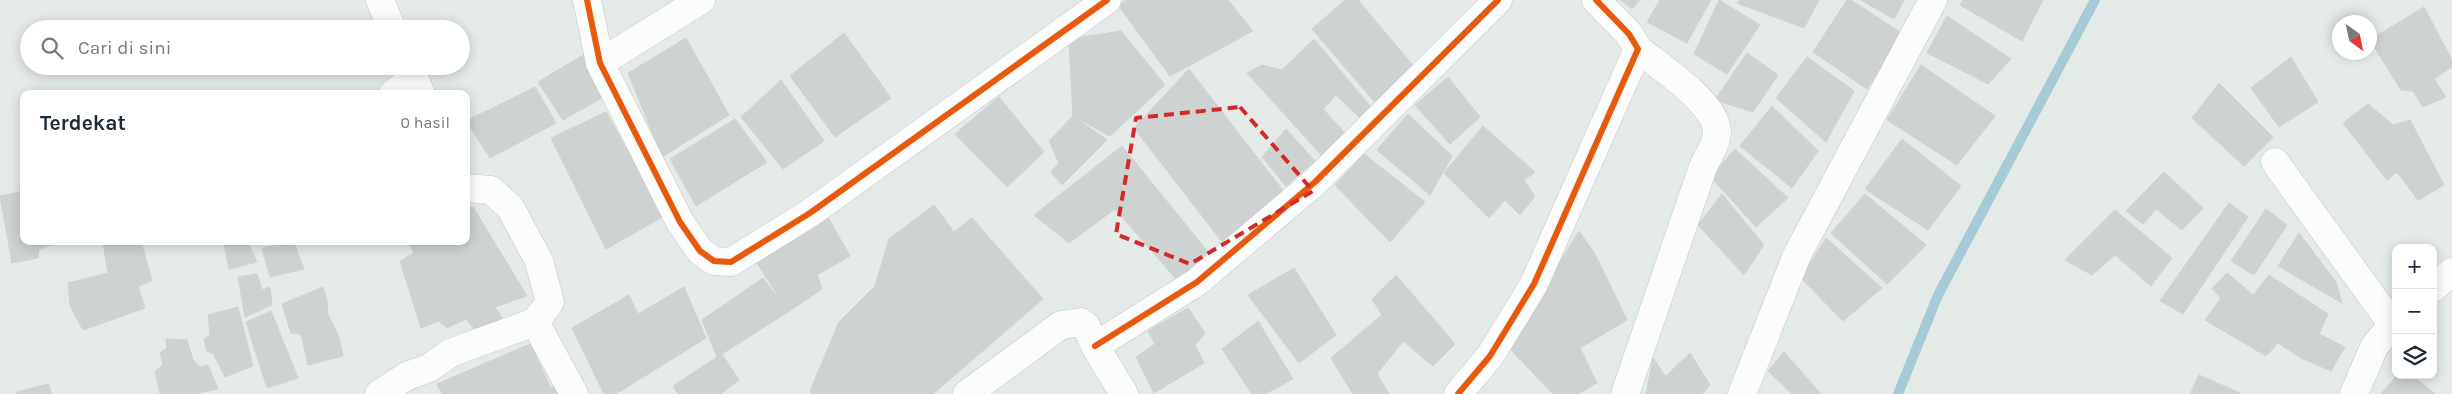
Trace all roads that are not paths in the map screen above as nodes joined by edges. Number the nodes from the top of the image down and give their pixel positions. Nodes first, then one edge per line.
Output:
1 (380, 0) edge
2 (587, 0) edge
3 (701, 0) edge
4 (1106, 0) edge
5 (1498, 0) edge
6 (1596, 0) edge
7 (1933, 0) edge
8 (388, 20) edge
9 (1638, 49) junction
10 (600, 63) junction
11 (2275, 162) dead end
12 (470, 188) edge
13 (2452, 272) edge
14 (2437, 285) edge
15 (2392, 319) edge
16 (535, 322) junction
17 (2392, 324) edge
18 (1095, 346) junction
19 (379, 394) edge
20 (574, 394) edge
21 (968, 394) edge
22 (1124, 394) edge
23 (1458, 394) edge
24 (1625, 394) edge
25 (1742, 394) edge
26 (2354, 394) edge

1 - 8 street
2 - 10 street
3 - 10 street
4 - 10 street
5 - 18 street
6 - 9 street
7 - 25 street
9 - 23 street
9 - 24 street
11 - 15 street
12 - 16 street
13 - 14 street
16 - 19 street
16 - 20 street
17 - 26 street
18 - 21 street
18 - 22 street

